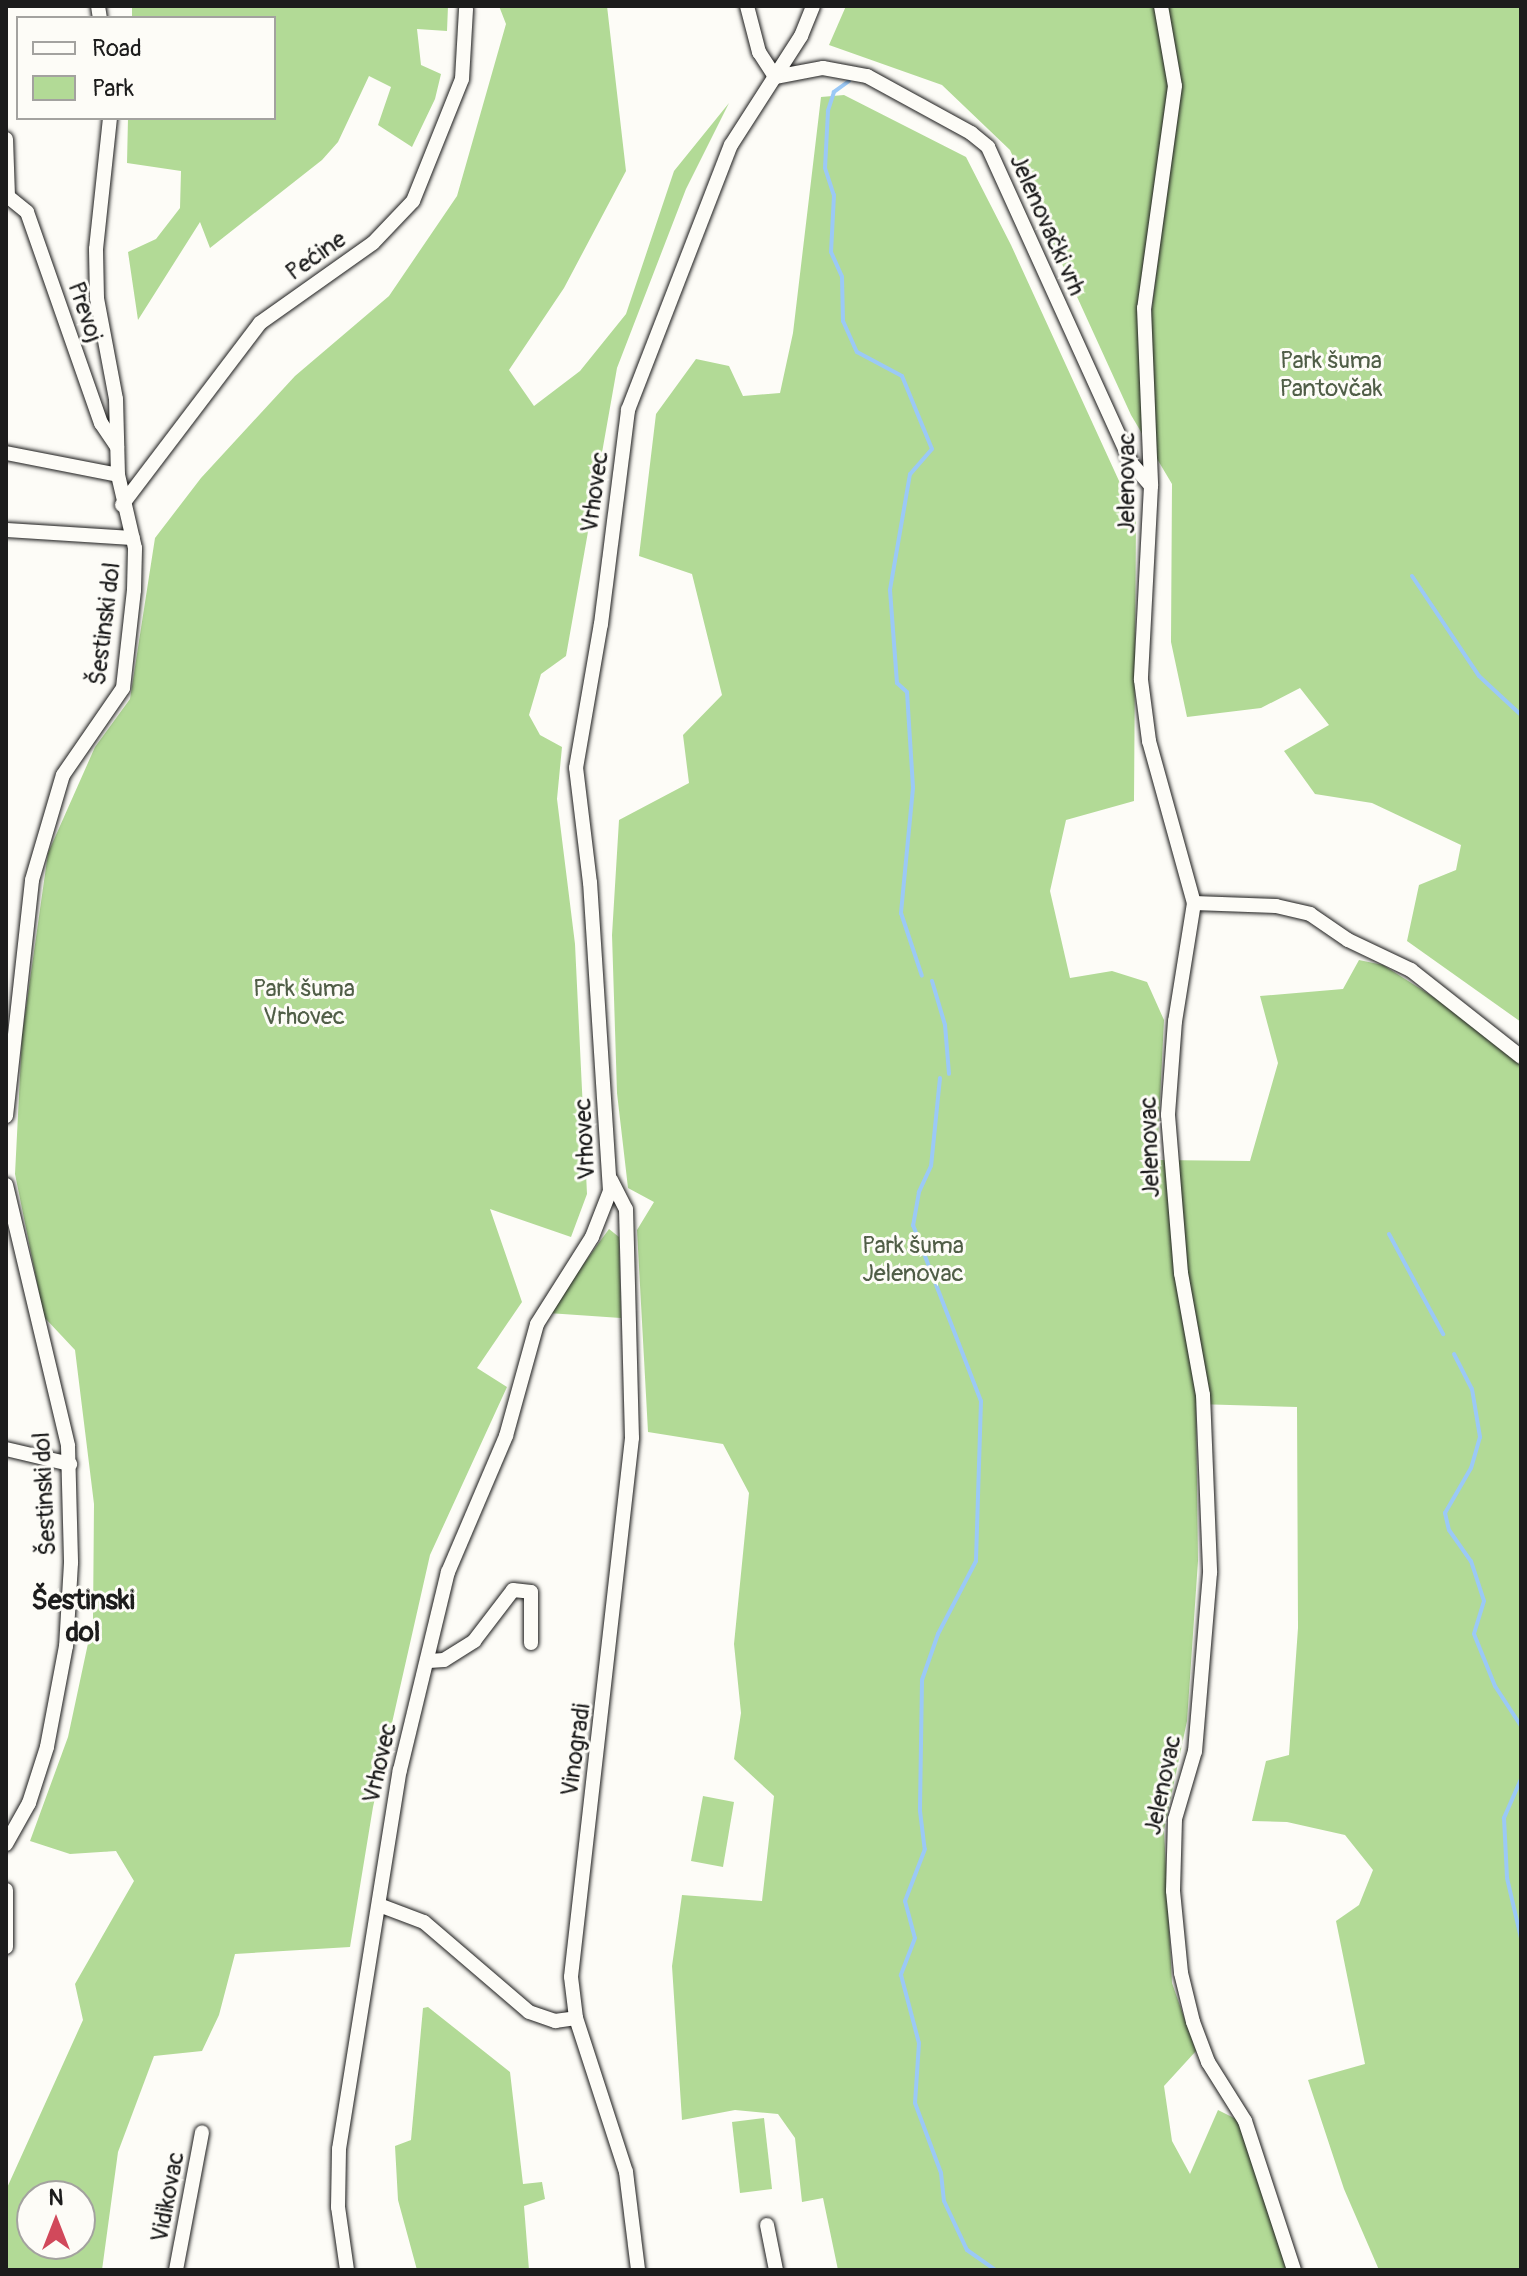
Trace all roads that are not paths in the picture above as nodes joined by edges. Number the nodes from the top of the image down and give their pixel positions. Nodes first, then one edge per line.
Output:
1 (747, 6) edge
2 (813, 6) edge
3 (1161, 6) edge
4 (466, 9) dead end
5 (775, 77) junction
6 (110, 120) edge
7 (6, 139) edge
8 (7, 195) edge
9 (117, 447) junction
10 (6, 453) edge
11 (118, 475) junction
12 (1151, 486) junction
13 (122, 505) junction
14 (6, 530) edge
15 (133, 538) junction
16 (1194, 903) junction
17 (11, 1021) edge
18 (1521, 1057) edge
19 (6, 1116) edge
20 (610, 1179) junction
21 (6, 1185) edge
22 (602, 1218) junction
23 (627, 1228) junction
24 (6, 1449) edge
25 (70, 1464) junction
26 (531, 1643) dead end
27 (429, 1661) junction
28 (6, 1844) edge
29 (6, 1890) edge
30 (379, 1905) junction
31 (6, 1947) edge
32 (576, 2018) junction
33 (202, 2132) dead end
34 (767, 2225) dead end
35 (176, 2270) edge
36 (347, 2270) edge
37 (638, 2270) edge
38 (776, 2270) edge
39 (1294, 2270) edge

1 - 5 street
2 - 5 street, Vrhovec
3 - 12 street, Jelenovac
4 - 13 street, Pećine
5 - 12 street, Jelenovački vrh
5 - 20 street, Vrhovec
6 - 9 street, Šestinski dol
7 - 8 street, Prevoj
8 - 9 street, Prevoj
9 - 11 street, Šestinski dol
10 - 11 street
11 - 13 street, Šestinski dol
12 - 16 street, Jelenovac
13 - 15 street, Šestinski dol
14 - 15 street
15 - 17 street, Šestinski dol
16 - 18 street
16 - 39 street, Jelenovac
17 - 19 street, Šestinski dol
20 - 22 street, Vrhovec
20 - 23 street, Vinogradi
21 - 25 street, Šestinski dol
22 - 23 street
22 - 27 street, Vrhovec
23 - 32 street, Vinogradi
24 - 25 street
25 - 28 street, Šestinski dol
26 - 27 street
27 - 30 street, Vrhovec
29 - 31 street
30 - 32 street
30 - 36 street, Vrhovec
32 - 37 street, Vinogradi
33 - 35 street, Vidikovac
34 - 38 street

